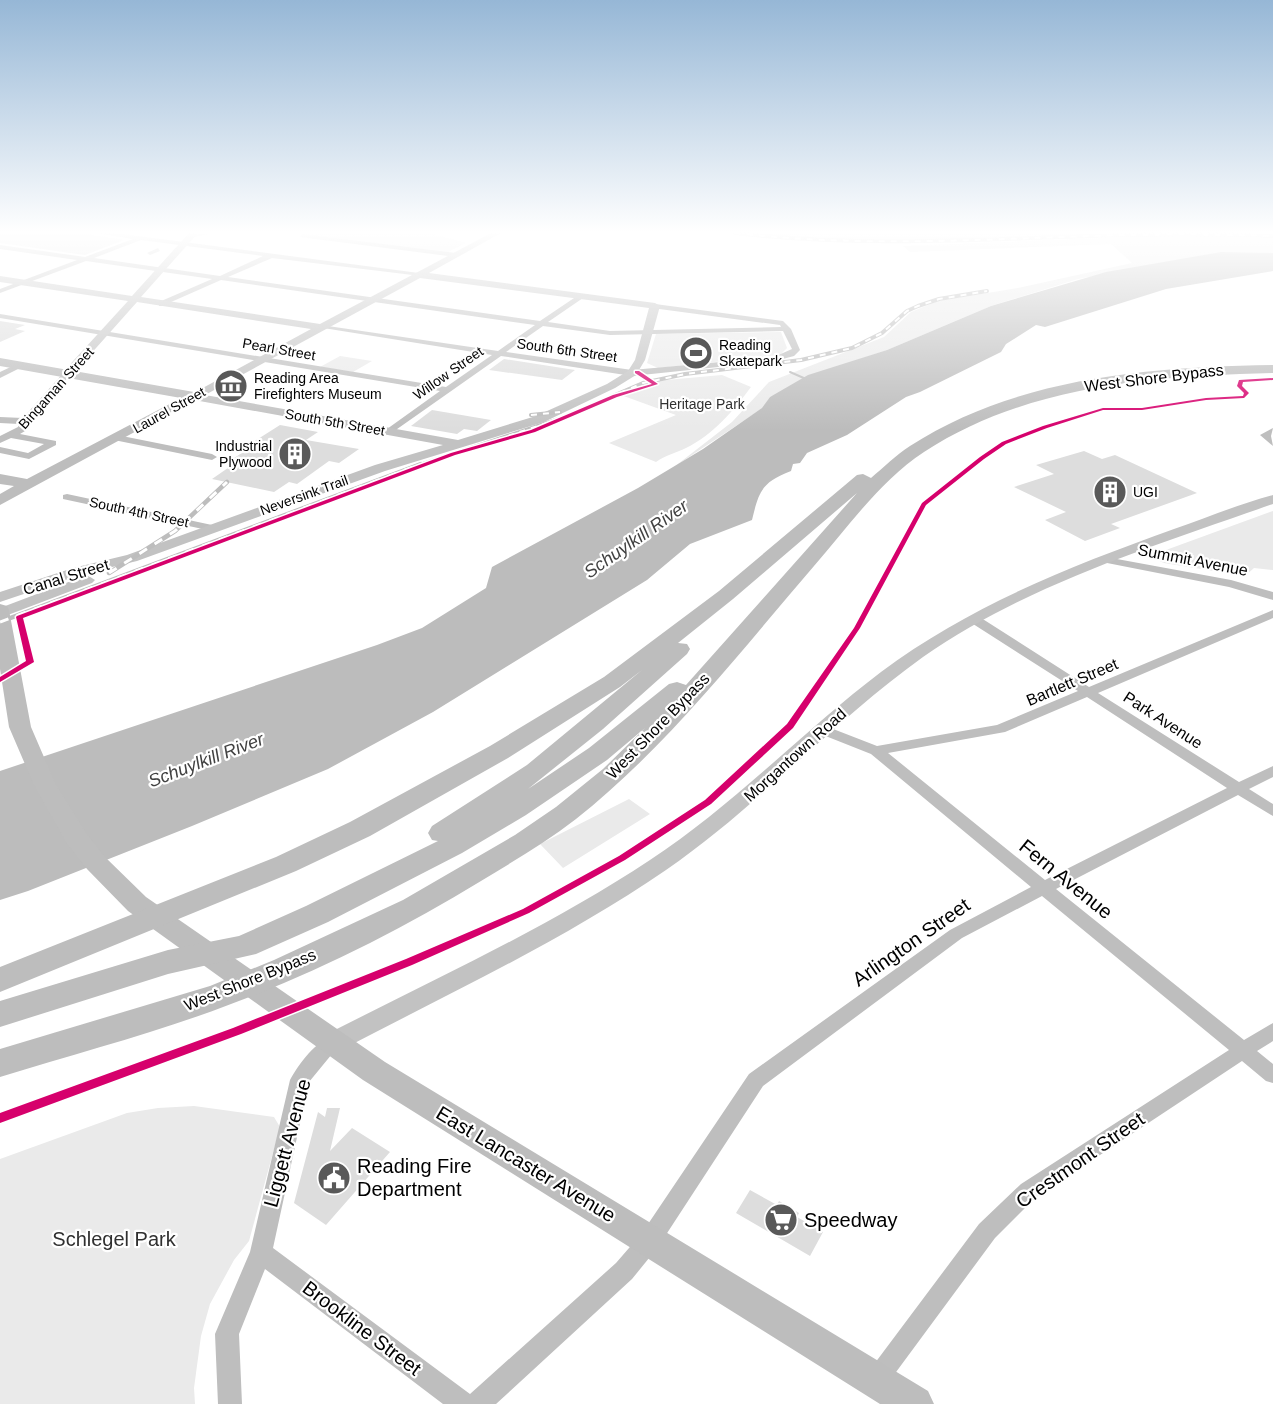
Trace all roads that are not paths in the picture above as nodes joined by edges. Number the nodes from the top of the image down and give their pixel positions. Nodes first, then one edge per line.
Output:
1 (127, 299) edge
2 (172, 299) edge
3 (363, 299) edge
4 (376, 299) edge
5 (576, 299) edge
6 (599, 299) edge
7 (136, 300) junction
8 (373, 300) junction
9 (162, 303) junction
10 (655, 306) junction
11 (0, 316) edge
12 (541, 323) junction
13 (785, 326) junction
14 (321, 327) junction
15 (648, 332) junction
16 (105, 333) junction
17 (498, 354) junction
18 (261, 360) junction
19 (0, 362) edge
20 (22, 366) junction
21 (1273, 366) edge
22 (68, 373) junction
23 (632, 373) junction
24 (0, 375) edge
25 (447, 390) junction
26 (194, 396) junction
27 (0, 420) edge
28 (25, 421) junction
29 (390, 431) junction
30 (1269, 433) edge
31 (11, 435) junction
32 (117, 438) junction
33 (0, 440) edge
34 (458, 443) junction
35 (1273, 443) edge
36 (0, 450) edge
37 (212, 457) dead end
38 (380, 468) junction
39 (0, 479) edge
40 (28, 484) junction
41 (67, 497) dead end
42 (1273, 499) edge
43 (0, 500) edge
44 (212, 528) junction
45 (781, 548) junction
46 (132, 558) junction
47 (1106, 560) junction
48 (807, 562) junction
49 (1273, 596) edge
50 (0, 597) edge
51 (0, 611) edge
52 (1273, 615) edge
53 (974, 619) junction
54 (1090, 693) junction
55 (823, 730) junction
56 (876, 752) junction
57 (1273, 771) edge
58 (1238, 789) junction
59 (1273, 811) edge
60 (1043, 888) junction
61 (207, 955) junction
62 (0, 980) edge
63 (0, 1014) edge
64 (0, 1028) edge
65 (1273, 1031) edge
66 (332, 1043) junction
67 (1243, 1051) junction
68 (0, 1063) edge
69 (1273, 1075) edge
70 (650, 1240) junction
71 (261, 1252) junction
72 (876, 1380) junction
73 (230, 1404) edge
74 (463, 1404) edge
75 (478, 1404) edge
76 (915, 1404) edge

1 - 7 street, South 6th Street
2 - 9 street
3 - 8 street
4 - 8 street, Laurel Street
5 - 12 street, Willow Street
6 - 10 street
7 - 9 street, South 6th Street
7 - 16 street, Bingaman Street
8 - 12 street
8 - 14 street, Laurel Street
9 - 14 street, South 6th Street
10 - 13 street
10 - 15 street
11 - 16 street, Pearl Street
12 - 15 street
12 - 17 street, Willow Street
13 - 15 street
13 - 23 street, Canal Street
14 - 17 street, South 6th Street
14 - 18 street, Laurel Street
15 - 23 street
16 - 18 street, Pearl Street
16 - 22 street, Bingaman Street
17 - 23 street, South 6th Street
17 - 25 street, Willow Street
18 - 25 street, Pearl Street
18 - 26 street, Laurel Street
19 - 20 main road, South 5th Street
20 - 22 main road, South 5th Street
20 - 24 street
21 - 45 highway, West Shore Bypass
21 - 48 highway, West Shore Bypass
22 - 26 main road, South 5th Street
22 - 28 street, Bingaman Street
23 - 34 street, Canal Street
25 - 29 street, Willow Street
26 - 29 street, South 5th Street
26 - 32 main road, Laurel Street
27 - 28 street
28 - 31 street, Bingaman Street
29 - 34 street, South 5th Street
29 - 38 street
30 - 35 street
31 - 33 street
31 - 36 street, Bingaman Street
32 - 37 street
32 - 40 main road, Laurel Street
34 - 38 street, Canal Street
38 - 44 street, Canal Street
39 - 40 main road
40 - 43 main road, Laurel Street
41 - 44 street, South 4th Street
42 - 47 street, Morgantown Road
44 - 46 street, Canal Street
45 - 61 highway
45 - 62 highway, West Shore Bypass
46 - 50 street, Canal Street
46 - 51 street, Canal Street
47 - 49 street, Summit Avenue
47 - 53 street, Morgantown Road
48 - 61 highway
48 - 68 highway, West Shore Bypass
51 - 61 main road, East Lancaster Avenue
52 - 54 street, Bartlett Street
53 - 54 street, Park Avenue
53 - 55 street, Morgantown Road
54 - 56 street, Bartlett Street
54 - 58 street, Park Avenue
55 - 56 street, Fern Avenue
55 - 66 street, Morgantown Road
56 - 60 street, Fern Avenue
57 - 58 street, Arlington Street
58 - 59 street, Park Avenue
58 - 60 street, Arlington Street
60 - 67 street, Fern Avenue
60 - 70 street, Arlington Street
61 - 63 highway
61 - 64 highway
61 - 66 main road, East Lancaster Avenue
65 - 67 street, Crestmont Street
66 - 70 main road, East Lancaster Avenue
66 - 71 street, Liggett Avenue
67 - 69 street, Fern Avenue
67 - 72 street, Crestmont Street
70 - 72 main road, East Lancaster Avenue
70 - 75 street, Arlington Street
71 - 73 street, Liggett Avenue
71 - 74 street, Brookline Street
72 - 76 main road, East Lancaster Avenue

